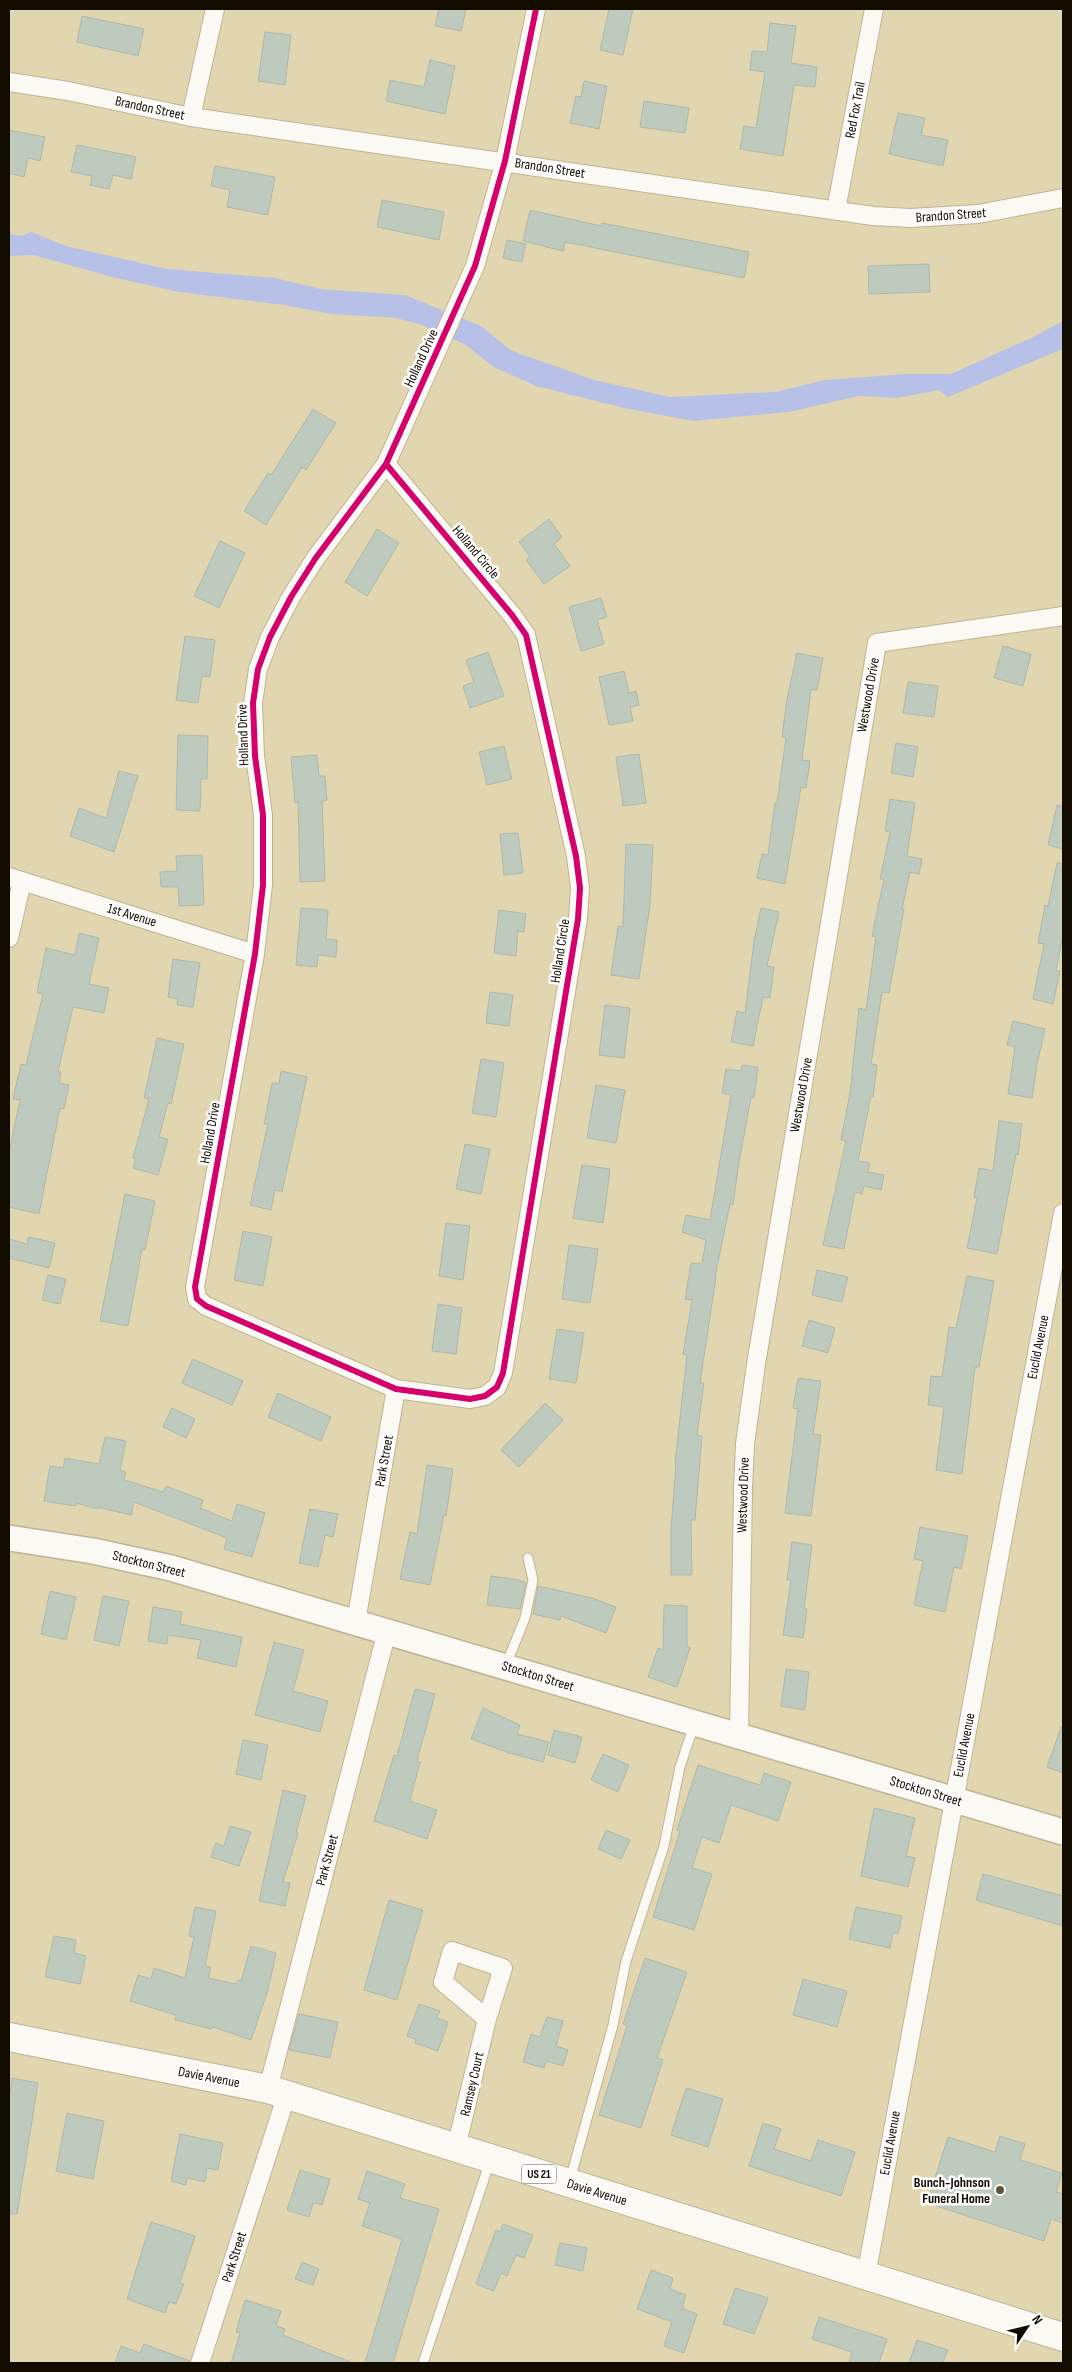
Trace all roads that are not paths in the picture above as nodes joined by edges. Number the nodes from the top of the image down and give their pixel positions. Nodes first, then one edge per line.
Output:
1 (215, 9) edge
2 (536, 9) edge
3 (874, 9) edge
4 (9, 82) edge
5 (191, 117) junction
6 (505, 161) junction
7 (1063, 198) edge
8 (836, 210) junction
9 (386, 464) junction
10 (1063, 616) edge
11 (15, 879) edge
12 (9, 938) edge
13 (255, 954) junction
14 (1063, 1214) edge
15 (396, 1389) junction
16 (9, 1538) edge
17 (528, 1558) dead end
18 (356, 1622) junction
19 (387, 1631) junction
20 (505, 1666) junction
21 (694, 1722) junction
22 (739, 1736) junction
23 (953, 1799) junction
24 (1063, 1832) edge
25 (487, 2020) dead end
26 (9, 2038) edge
27 (277, 2092) junction
28 (456, 2148) junction
29 (491, 2159) junction
30 (569, 2183) junction
31 (866, 2276) junction
32 (1063, 2337) edge
33 (200, 2363) edge
34 (423, 2363) edge

1 - 5 street
2 - 6 street, Holland Drive
3 - 8 street, Red Fox Trail
4 - 5 street, Brandon Street
5 - 6 street, Brandon Street
6 - 8 street, Brandon Street
6 - 9 street, Holland Drive
7 - 8 street, Brandon Street
9 - 13 street, Holland Drive
9 - 15 street, Holland Circle
10 - 22 street, Westwood Drive
11 - 12 street
11 - 13 street, 1st Avenue
13 - 15 street, Holland Drive
14 - 23 street, Euclid Avenue
15 - 18 street, Park Street
16 - 18 street, Stockton Street
17 - 20 lane
18 - 19 street, Stockton Street
19 - 20 street, Stockton Street
19 - 27 street, Park Street
20 - 21 street, Stockton Street
21 - 22 street, Stockton Street
21 - 30 lane
22 - 23 street, Stockton Street
23 - 24 street, Stockton Street
23 - 31 street, Euclid Avenue
25 - 28 street, Ramsey Court
26 - 27 main road, Davie Avenue / US 21
27 - 28 main road, Davie Avenue / US 21
27 - 33 street, Park Street
28 - 29 main road, Davie Avenue / US 21
29 - 30 main road, Davie Avenue / US 21
29 - 34 lane
30 - 31 main road, Davie Avenue / US 21
31 - 32 main road, Davie Avenue / US 21

